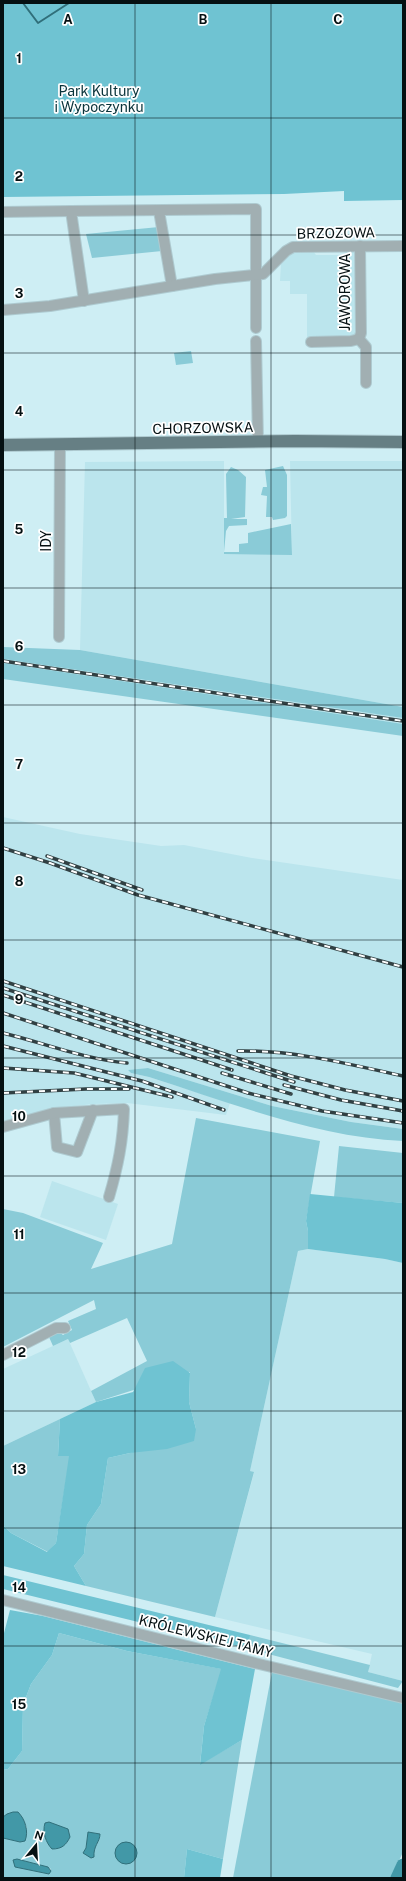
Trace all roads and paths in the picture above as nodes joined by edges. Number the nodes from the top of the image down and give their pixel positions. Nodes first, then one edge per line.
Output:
1 (160, 211) junction
2 (3, 212) edge
3 (71, 212) junction
4 (360, 246) junction
5 (403, 246) edge
6 (256, 276) junction
7 (172, 286) junction
8 (84, 301) junction
9 (3, 310) edge
10 (256, 328) dead end
11 (359, 339) junction
12 (256, 341) dead end
13 (311, 342) dead end
14 (366, 383) dead end
15 (258, 442) junction
16 (403, 442) edge
17 (3, 445) edge
18 (60, 445) junction
19 (59, 637) dead end
20 (93, 1110) junction
21 (54, 1114) junction
22 (3, 1127) edge
23 (109, 1197) dead end
24 (65, 1328) dead end
25 (3, 1355) edge
26 (3, 1600) edge
27 (403, 1698) edge

1 - 3 street
1 - 6 street
1 - 7 street
2 - 3 street
3 - 8 street
4 - 5 street, BRZOZOWA
4 - 6 street, BRZOZOWA
4 - 11 street, JAWOROWA
6 - 7 street, BRZOZOWA
6 - 10 street
7 - 8 street, BRZOZOWA
8 - 9 street, BRZOZOWA
11 - 13 street
11 - 14 street, JAWOROWA
12 - 15 street
15 - 16 main road, CHORZOWSKA
15 - 18 main road, CHORZOWSKA
17 - 18 main road, CHORZOWSKA
18 - 19 street, IDY
20 - 21 street
20 - 21 street
20 - 23 street
21 - 22 street
24 - 25 street
26 - 27 street, KRÓLEWSKIEJ TAMY

